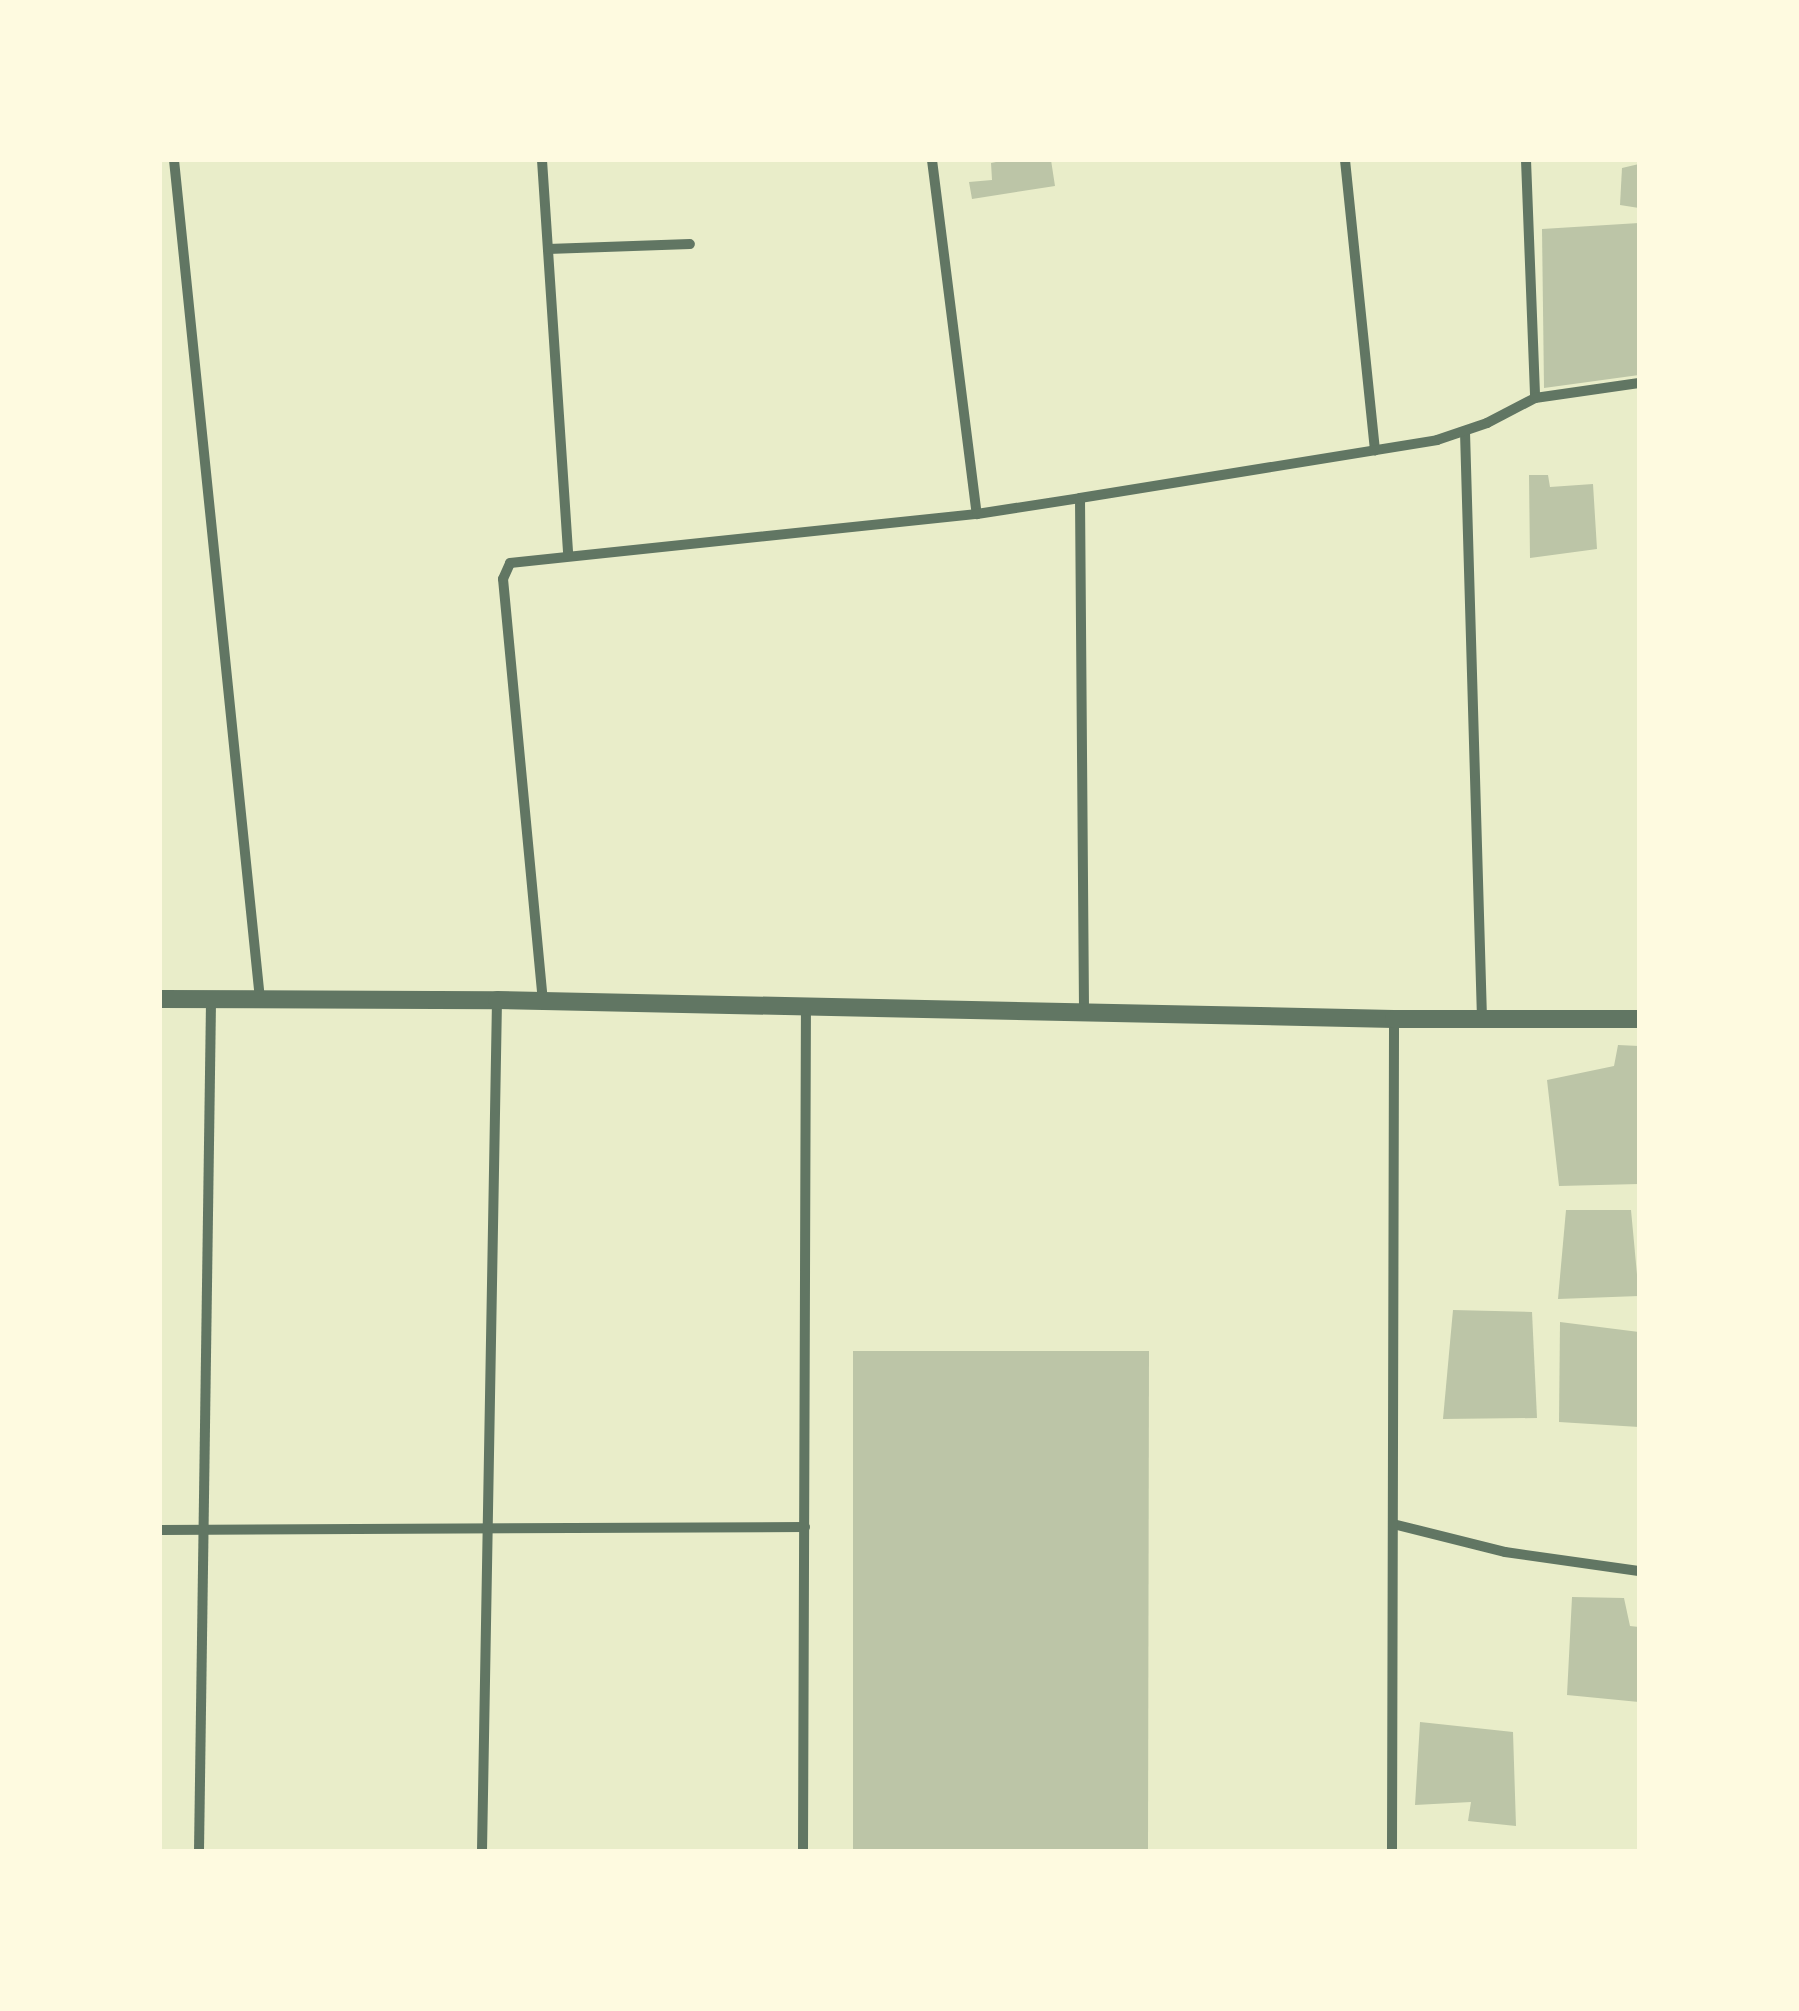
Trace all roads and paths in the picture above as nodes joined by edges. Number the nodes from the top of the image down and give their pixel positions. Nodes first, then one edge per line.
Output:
1 (174, 160) edge
2 (542, 160) edge
3 (932, 160) edge
4 (1344, 160) edge
5 (1526, 160) edge
6 (690, 244) dead end
7 (548, 250) junction
8 (1639, 383) edge
9 (1535, 398) junction
10 (1465, 432) junction
11 (1375, 450) junction
12 (1080, 498) junction
13 (976, 514) junction
14 (568, 554) junction
15 (160, 999) edge
16 (210, 1000) junction
17 (496, 1000) junction
18 (260, 1002) junction
19 (543, 1002) junction
20 (806, 1010) junction
21 (1084, 1010) junction
22 (1482, 1018) junction
23 (1394, 1019) junction
24 (1639, 1019) edge
25 (1393, 1524) junction
26 (805, 1527) junction
27 (160, 1530) edge
28 (206, 1531) junction
29 (486, 1531) junction
30 (1639, 1571) edge
31 (199, 1851) edge
32 (482, 1851) edge
33 (802, 1851) edge
34 (1392, 1851) edge

1 - 18 street
2 - 7 street
3 - 13 street
4 - 11 street
5 - 9 street
6 - 7 street
7 - 14 street
8 - 9 street
9 - 10 street
10 - 11 street
10 - 22 street
11 - 12 street
12 - 13 street
12 - 21 street
13 - 14 street
14 - 19 street
15 - 16 street
16 - 18 street
16 - 28 street
17 - 18 street
17 - 19 street
17 - 29 street
19 - 20 street
20 - 21 street
20 - 26 street
21 - 23 street
22 - 23 street
22 - 24 street
23 - 25 street
25 - 30 street
25 - 34 street
26 - 29 street
26 - 33 street
27 - 28 street
28 - 29 street
28 - 31 street
29 - 32 street

